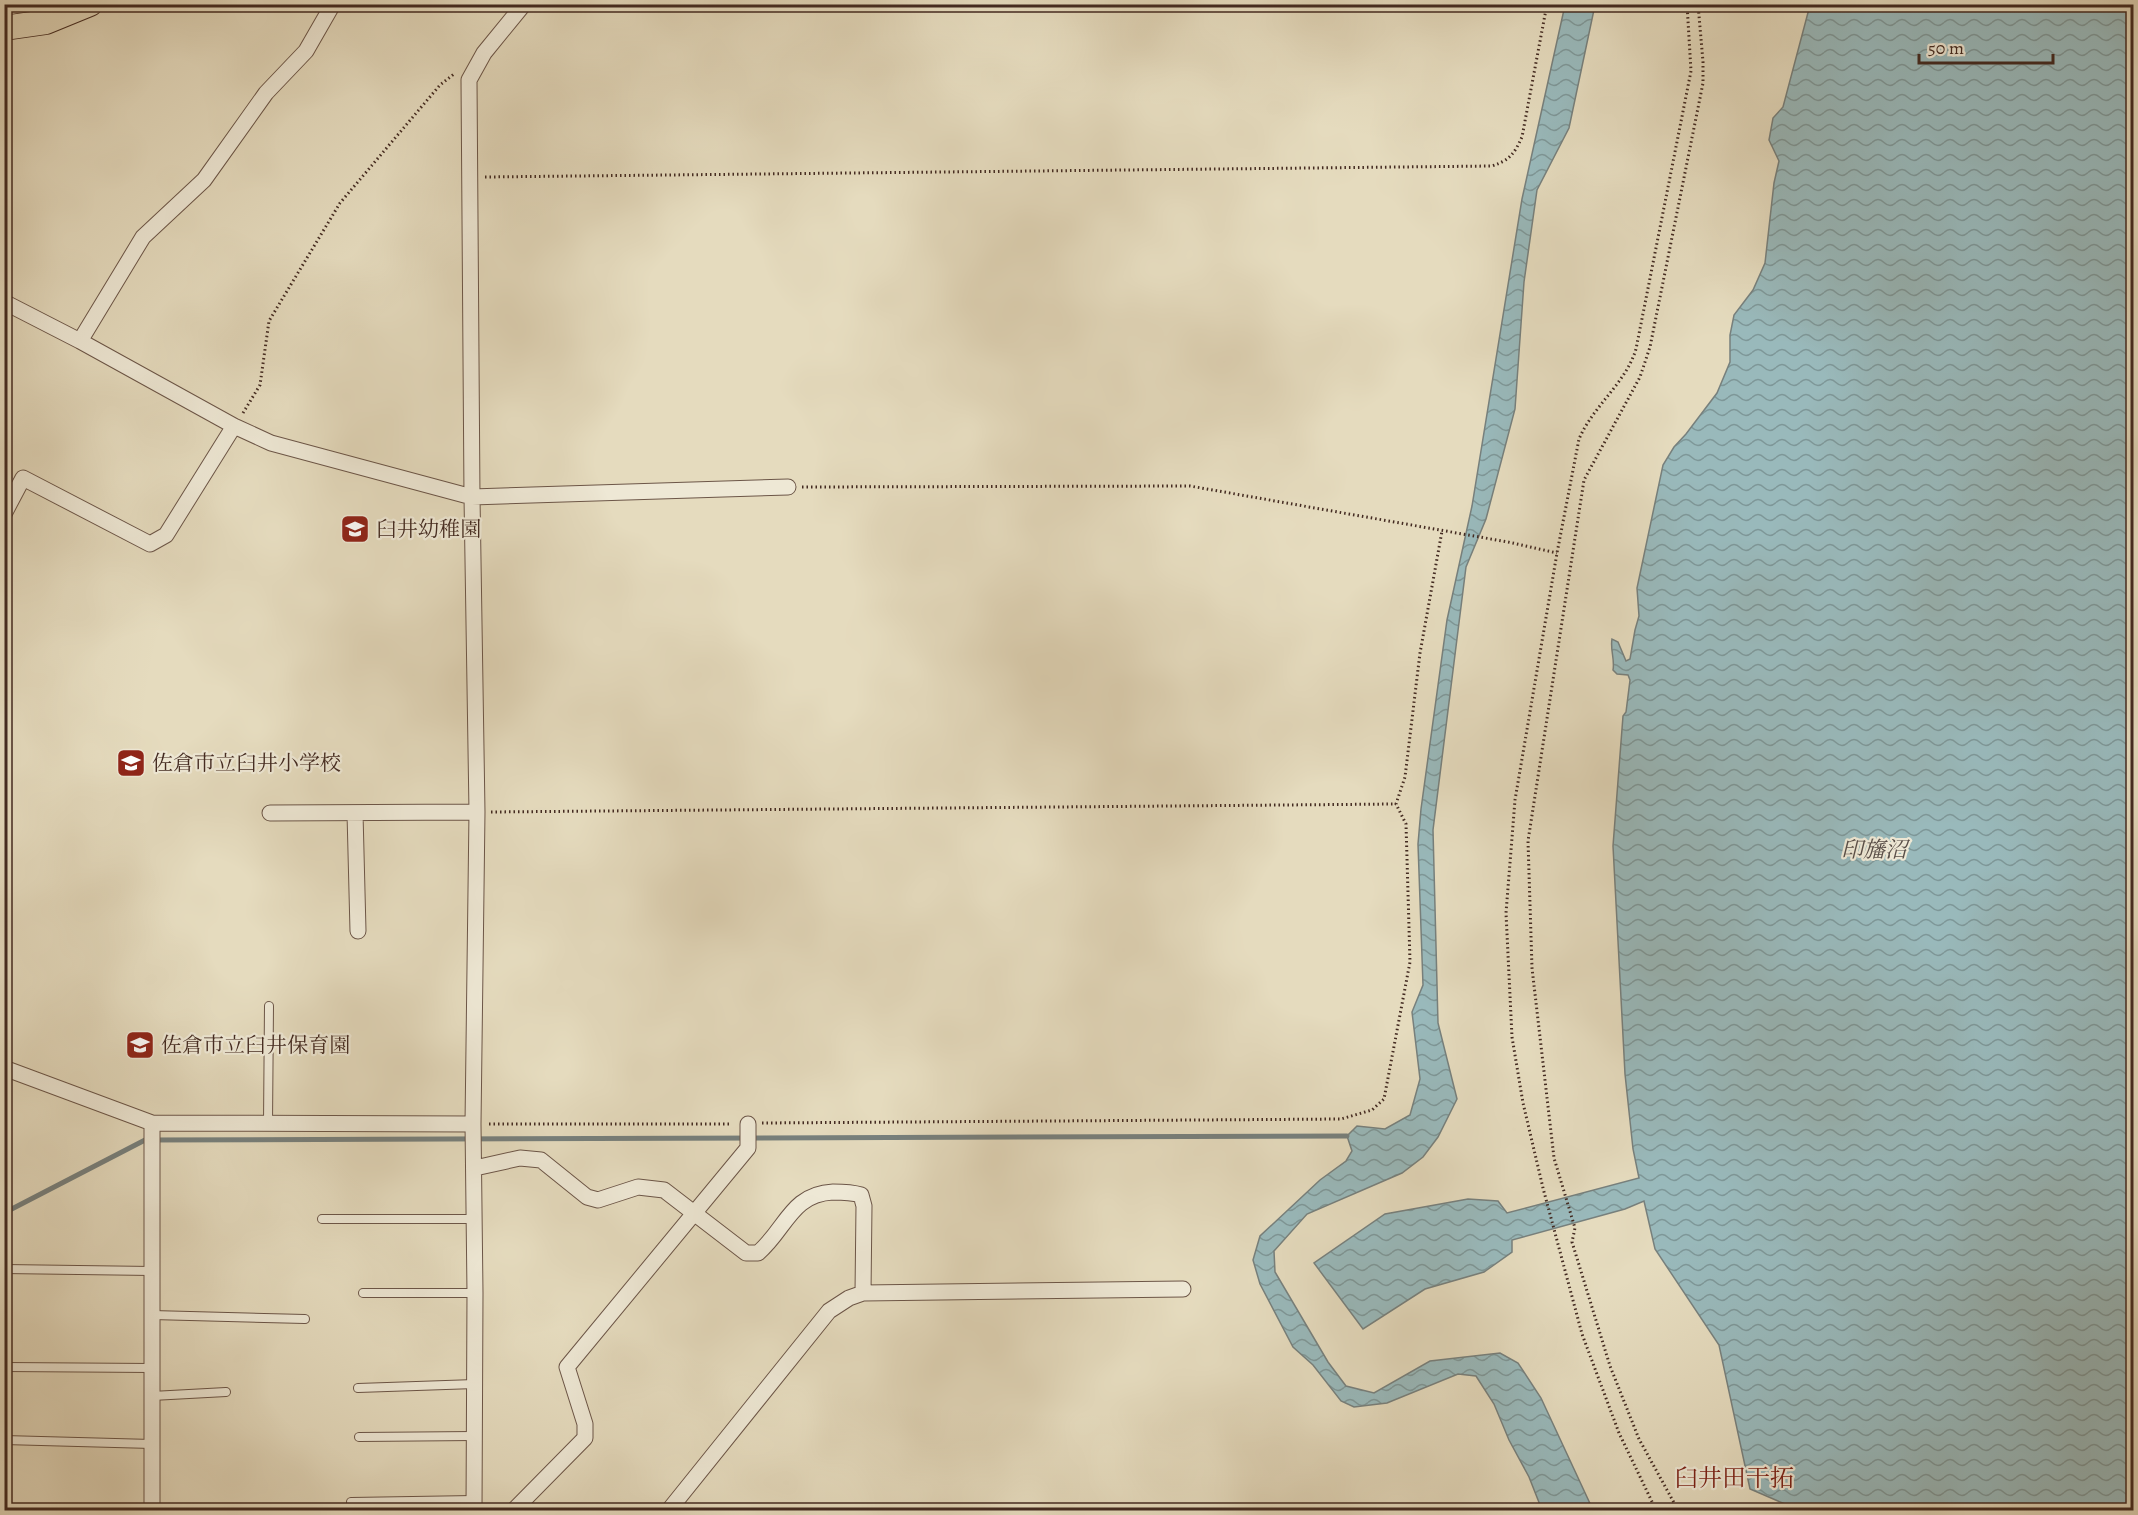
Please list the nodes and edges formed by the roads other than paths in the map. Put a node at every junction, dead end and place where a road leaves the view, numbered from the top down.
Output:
1 (90, 4) edge
2 (333, 4) edge
3 (524, 4) edge
4 (4, 28) edge
5 (4, 302) edge
6 (80, 341) junction
7 (234, 426) junction
8 (788, 487) road end
9 (472, 497) junction
10 (4, 514) edge
11 (477, 812) junction
12 (270, 813) dead end
13 (355, 813) junction
14 (358, 931) dead end
15 (268, 1006) dead end
16 (4, 1068) edge
17 (268, 1123) junction
18 (474, 1134) junction
19 (748, 1134) road end
20 (152, 1135) junction
21 (475, 1168) junction
22 (695, 1212) junction
23 (322, 1219) dead end
24 (474, 1219) junction
25 (4, 1269) edge
26 (152, 1271) junction
27 (1183, 1288) dead end
28 (363, 1293) dead end
29 (475, 1293) junction
30 (863, 1293) junction
31 (152, 1315) junction
32 (305, 1319) dead end
33 (4, 1367) edge
34 (152, 1368) junction
35 (475, 1384) junction
36 (358, 1388) dead end
37 (226, 1392) dead end
38 (152, 1396) junction
39 (474, 1436) junction
40 (359, 1437) dead end
41 (4, 1440) edge
42 (152, 1444) junction
43 (351, 1502) dead end
44 (474, 1505) edge
45 (152, 1510) edge
46 (514, 1510) edge
47 (669, 1510) edge

1 - 4 main road
2 - 6 street
3 - 9 street
5 - 6 street
6 - 7 street
7 - 9 street
7 - 10 street
8 - 9 street
9 - 11 street
11 - 13 street
11 - 18 street
12 - 13 street
13 - 14 street
15 - 17 lane
16 - 20 street
17 - 18 street
17 - 20 street
18 - 21 street
19 - 22 street
20 - 26 street
21 - 22 street
21 - 24 street
22 - 30 street
22 - 46 street
23 - 24 lane
24 - 29 street
25 - 26 lane
26 - 31 street
27 - 30 street
28 - 29 lane
29 - 35 street
30 - 47 street
31 - 32 lane
31 - 34 street
33 - 34 lane
34 - 38 street
35 - 36 lane
35 - 39 street
37 - 38 lane
38 - 42 street
39 - 40 lane
39 - 44 street
41 - 42 lane
42 - 45 street
43 - 44 lane

